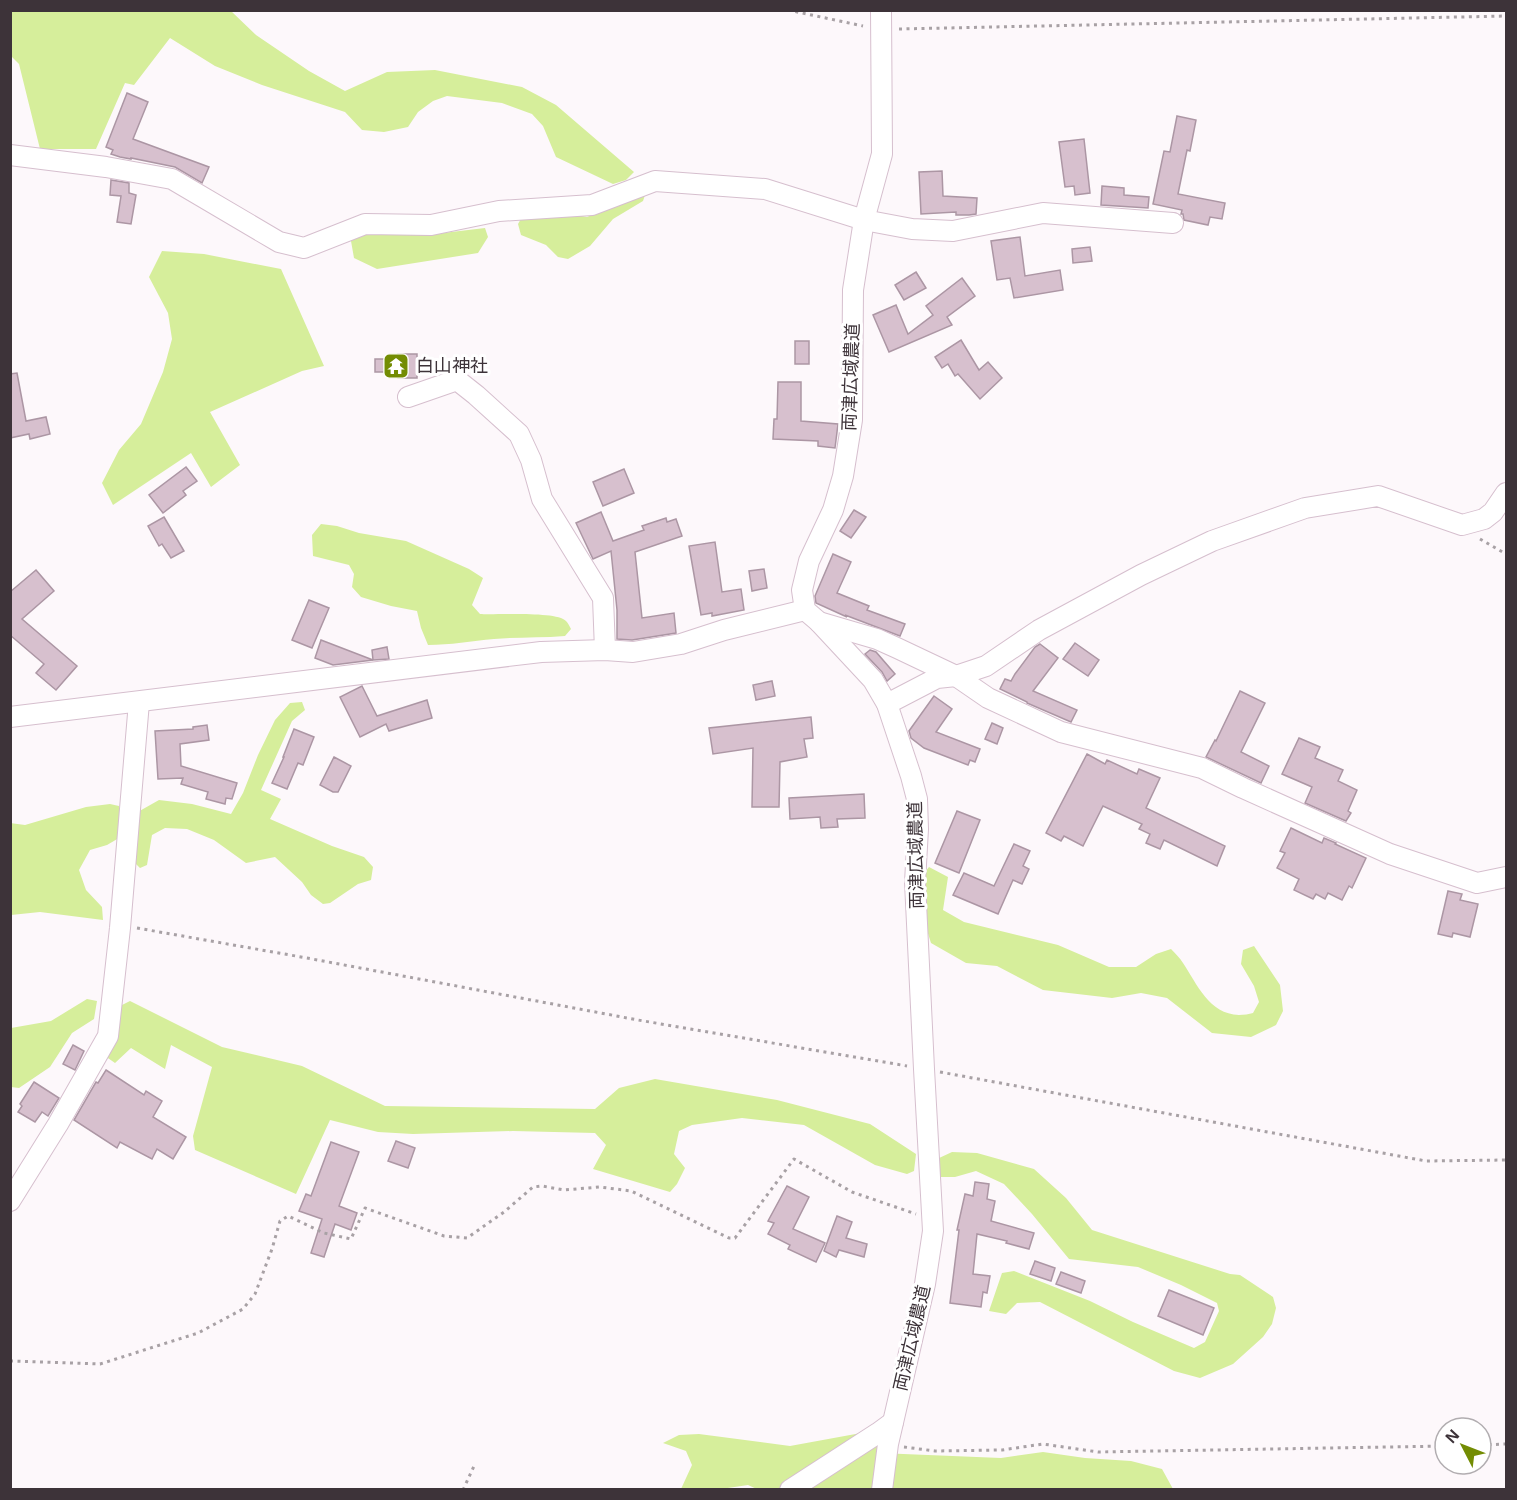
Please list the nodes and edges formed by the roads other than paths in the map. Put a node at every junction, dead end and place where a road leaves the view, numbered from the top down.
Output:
1 (881, 20) edge
2 (10, 155) edge
3 (864, 220) junction
4 (1173, 223) dead end
5 (408, 397) dead end
6 (1506, 493) edge
7 (812, 616) junction
8 (605, 650) junction
9 (956, 676) junction
10 (139, 702) junction
11 (887, 704) junction
12 (10, 717) edge
13 (1506, 877) edge
14 (10, 1201) edge
15 (892, 1422) junction
16 (790, 1490) edge
17 (882, 1490) edge

1 - 3 street, 両津広域農道
2 - 3 street
3 - 4 street
3 - 7 street, 両津広域農道
5 - 8 street
6 - 9 street
7 - 8 street
7 - 9 street
7 - 11 street, 両津広域農道
8 - 10 street
9 - 11 street
9 - 13 street
10 - 12 street
10 - 14 street
11 - 15 street, 両津広域農道
15 - 16 street
15 - 17 street, 両津広域農道

